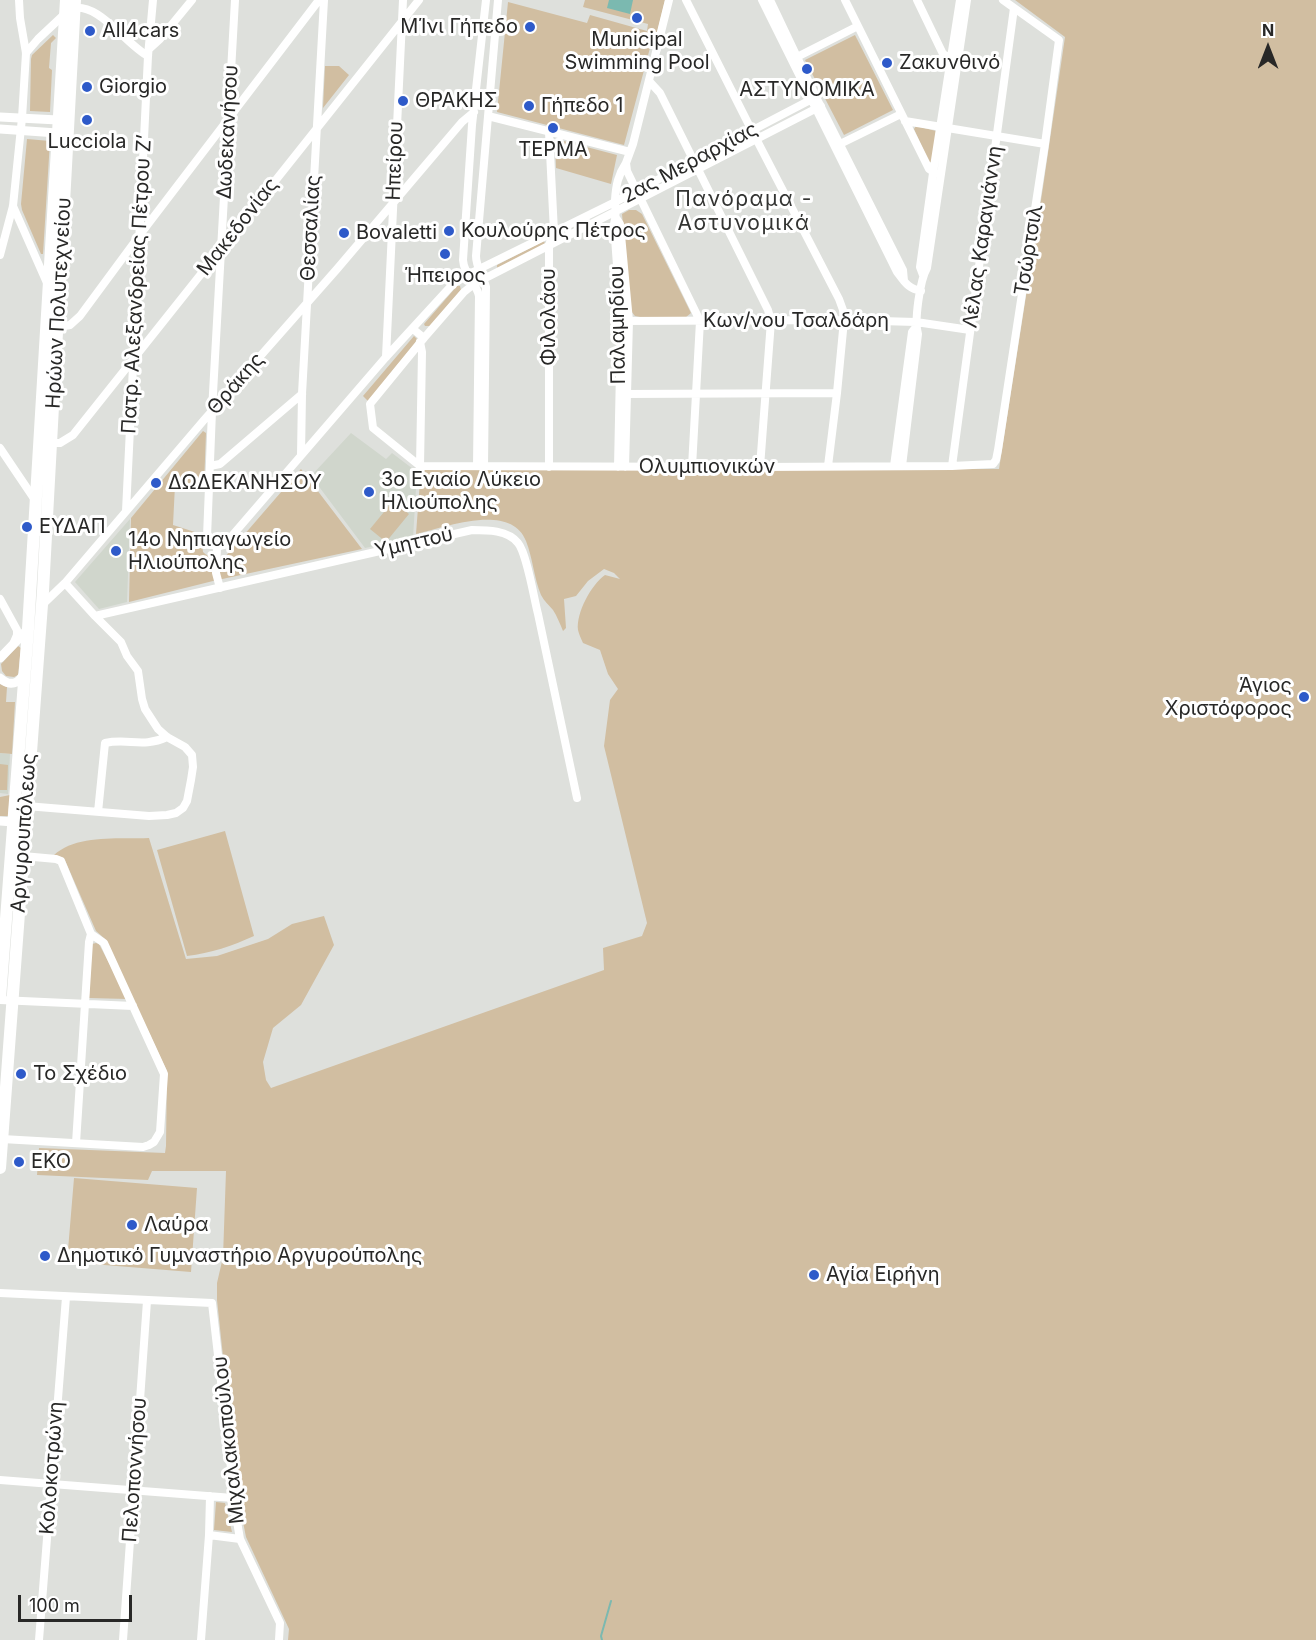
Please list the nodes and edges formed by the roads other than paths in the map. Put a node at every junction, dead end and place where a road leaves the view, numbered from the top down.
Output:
1 (19, 0) edge
2 (153, 0) edge
3 (192, 0) edge
4 (235, 0) edge
5 (319, 0) edge
6 (324, 0) edge
7 (404, 0) edge
8 (419, 0) edge
9 (486, 0) edge
10 (498, 0) edge
11 (669, 0) edge
12 (686, 0) edge
13 (762, 0) edge
14 (770, 0) edge
15 (844, 0) edge
16 (917, 0) edge
17 (960, 0) edge
18 (967, 0) edge
19 (1003, 0) edge
20 (70, 5) edge
21 (1014, 8) junction
22 (402, 20) junction
23 (858, 26) junction
24 (149, 53) junction
25 (26, 54) junction
26 (797, 57) junction
27 (955, 60) junction
28 (649, 81) junction
29 (813, 99) junction
30 (818, 108) junction
31 (474, 112) junction
32 (488, 116) junction
33 (0, 117) edge
34 (903, 117) junction
35 (22, 118) junction
36 (229, 120) junction
37 (58, 127) junction
38 (944, 127) junction
39 (0, 129) edge
40 (316, 129) junction
41 (21, 130) junction
42 (752, 130) junction
43 (549, 132) junction
44 (996, 135) junction
45 (757, 140) junction
46 (1046, 144) junction
47 (837, 146) junction
48 (630, 152) junction
49 (693, 161) junction
50 (626, 163) junction
51 (698, 170) junction
52 (933, 173) junction
53 (942, 175) junction
54 (636, 190) junction
55 (640, 199) junction
56 (615, 202) junction
57 (393, 203) junction
58 (13, 206) junction
59 (616, 215) junction
60 (554, 232) junction
61 (139, 236) junction
62 (549, 245) junction
63 (220, 250) junction
64 (0, 255) edge
65 (478, 270) junction
66 (467, 275) junction
67 (923, 275) junction
68 (484, 279) junction
69 (48, 284) junction
70 (474, 284) junction
71 (921, 291) junction
72 (308, 302) junction
73 (844, 320) junction
74 (625, 321) junction
75 (700, 321) junction
76 (771, 321) junction
77 (916, 325) junction
78 (58, 327) junction
79 (413, 329) junction
80 (970, 330) junction
81 (422, 340) junction
82 (386, 357) junction
83 (134, 358) junction
84 (765, 393) junction
85 (837, 393) junction
86 (302, 394) junction
87 (623, 394) junction
88 (696, 394) junction
89 (212, 411) junction
90 (51, 443) junction
91 (0, 448) edge
92 (301, 455) junction
93 (996, 460) joint
94 (418, 465) junction
95 (210, 466) junction
96 (480, 466) junction
97 (828, 466) junction
98 (898, 466) junction
99 (952, 466) junction
100 (549, 467) junction
101 (622, 467) junction
102 (692, 467) junction
103 (760, 467) junction
104 (36, 501) junction
105 (126, 511) junction
106 (216, 547) junction
107 (65, 583) junction
108 (220, 588) junction
109 (0, 599) edge
110 (42, 605) junction
111 (95, 616) junction
112 (15, 625) junction
113 (28, 629) junction
114 (14, 642) junction
115 (38, 642) junction
116 (0, 658) edge
117 (24, 673) junction
118 (0, 678) edge
119 (167, 737) junction
120 (577, 798) dead end
121 (26, 806) junction
122 (98, 812) junction
123 (0, 821) edge
124 (13, 822) junction
125 (22, 856) junction
126 (91, 934) junction
127 (4, 1000) edge
128 (86, 1004) junction
129 (133, 1006) junction
130 (2, 1139) junction
131 (76, 1143) junction
132 (0, 1168) edge
133 (0, 1293) edge
134 (66, 1297) junction
135 (147, 1301) junction
136 (0, 1480) edge
137 (50, 1484) junction
138 (134, 1490) junction
139 (210, 1496) junction
140 (233, 1497) junction
141 (209, 1535) junction
142 (240, 1539) junction
143 (39, 1640) edge
144 (123, 1640) edge
145 (201, 1640) edge
146 (279, 1640) edge

1 - 25 street
2 - 24 street, Πατρ. Αλεξανδρείας Πέτρου Ζ’
3 - 24 street
4 - 36 street, Δωδεκανήσου
5 - 36 street
6 - 40 street, Θεσσαλίας
7 - 22 street, Ηπείρου
8 - 22 street, Μακεδονίας
9 - 31 street
10 - 32 street
11 - 28 street, Παλαμηδίου
12 - 42 street
13 - 29 street
14 - 26 street
15 - 23 street
16 - 27 street
17 - 27 street
18 - 27 street
19 - 21 street
20 - 24 street
20 - 25 street
20 - 37 main road, Ηρώων Πολυτεχνείου
20 - 78 main road, Ηρώων Πολυτεχνείου
21 - 44 street, Λέλας Καραγιάννη
21 - 46 street, Τσώρτσιλ
22 - 40 street, Μακεδονίας
22 - 57 street, Ηπείρου
23 - 26 street
23 - 34 street
24 - 61 street, Πατρ. Αλεξανδρείας Πέτρου Ζ’
25 - 35 street
26 - 29 street
27 - 38 street
28 - 48 street, Παλαμηδίου
28 - 49 street
29 - 30 street
29 - 42 street, 2ας Μεραρχίας
30 - 45 street, 2ας Μεραρχίας
30 - 47 street
31 - 57 street, Θράκης
31 - 66 street
32 - 43 street
32 - 65 street
33 - 35 street
34 - 38 street
34 - 47 street
34 - 52 street
35 - 37 street
35 - 41 street
36 - 61 street
36 - 63 street, Δωδεκανήσου
37 - 41 street
37 - 69 main road, Ηρώων Πολυτεχνείου
38 - 44 street
38 - 52 street
38 - 53 street
39 - 41 street
40 - 63 street, Μακεδονίας
40 - 72 street, Θεσσαλίας
41 - 58 street
42 - 45 street
42 - 49 street, 2ας Μεραρχίας
43 - 48 street
43 - 60 street, Φιλολάου
44 - 46 street
44 - 80 street, Λέλας Καραγιάννη
45 - 51 street, 2ας Μεραρχίας
45 - 73 street
46 - 93 street, Τσώρτσιλ
47 - 71 street
48 - 50 street, Παλαμηδίου
49 - 51 street
49 - 54 street, 2ας Μεραρχίας
50 - 54 street
50 - 56 street, Παλαμηδίου
51 - 55 street, 2ας Μεραρχίας
51 - 76 street
52 - 53 street
52 - 67 street
53 - 67 street
54 - 55 street
54 - 56 street, 2ας Μεραρχίας
55 - 59 street, 2ας Μεραρχίας
55 - 75 street
56 - 59 street, Παλαμηδίου
56 - 60 street, 2ας Μεραρχίας
57 - 72 street, Θράκης
57 - 82 street, Ηπείρου
58 - 64 street
58 - 69 street, Ηρώων Πολυτεχνείου
59 - 62 street, 2ας Μεραρχίας
59 - 74 street, Παλαμηδίου
60 - 62 street, Φιλολάου
60 - 65 street, 2ας Μεραρχίας
61 - 78 street
61 - 83 street, Πατρ. Αλεξανδρείας Πέτρου Ζ’
62 - 68 street, 2ας Μεραρχίας
62 - 100 street, Φιλολάου
63 - 83 street, Μακεδονίας
63 - 89 street, Δωδεκανήσου
65 - 66 street, 2ας Μεραρχίας
65 - 68 street
66 - 70 street
66 - 79 street, 2ας Μεραρχίας
67 - 71 street
68 - 70 street, 2ας Μεραρχίας
68 - 96 street
69 - 104 main road, Ηρώων Πολυτεχνείου
70 - 81 street, 2ας Μεραρχίας
70 - 96 street
71 - 77 street
72 - 86 street, Θεσσαλίας
72 - 89 street, Θράκης
73 - 76 street, Κων/νου Τσαλδάρη
73 - 77 street, Κων/νου Τσαλδάρη
73 - 85 street
74 - 75 street, Κων/νου Τσαλδάρη
74 - 87 street, Παλαμηδίου
75 - 76 street, Κων/νου Τσαλδάρη
75 - 88 street
76 - 84 street
77 - 80 street, Κων/νου Τσαλδάρη
77 - 98 street
78 - 90 main road, Ηρώων Πολυτεχνείου
79 - 81 street
79 - 82 street, 2ας Μεραρχίας
80 - 99 street, Λέλας Καραγιάννη
81 - 94 street
81 - 94 street, 2ας Μεραρχίας
82 - 92 street, 2ας Μεραρχίας
83 - 90 street, Μακεδονίας
83 - 105 street, Πατρ. Αλεξανδρείας Πέτρου Ζ’
84 - 85 street
84 - 88 street
84 - 103 street
85 - 97 street
86 - 92 street, Θεσσαλίας
86 - 95 street
87 - 88 street
87 - 101 street, Παλαμηδίου
88 - 102 street
89 - 95 street, Δωδεκανήσου
89 - 105 street, Θράκης
90 - 110 main road, Ηρώων Πολυτεχνείου
91 - 104 street
92 - 106 street, 2ας Μεραρχίας
93 - 99 street, Ολυμπιονικών
94 - 96 street, Ολυμπιονικών
95 - 106 street, Δωδεκανήσου
96 - 100 street, Ολυμπιονικών
97 - 98 street, Ολυμπιονικών
97 - 103 street, Ολυμπιονικών
98 - 99 street, Ολυμπιονικών
100 - 101 street, Ολυμπιονικών
101 - 102 street, Ολυμπιονικών
102 - 103 street, Ολυμπιονικών
104 - 113 main road, Ηρώων Πολυτεχνείου
105 - 107 street, Θράκης
106 - 108 street, Δωδεκανήσου
107 - 110 street, Θράκης
107 - 111 street
108 - 111 street, Υμηττού
108 - 120 street, Υμηττού
109 - 112 street
110 - 113 street, Θράκης
110 - 115 main road, Αργυρουπόλεως
111 - 119 street
112 - 113 street
112 - 114 street
113 - 114 street, Θράκης
113 - 115 street
113 - 117 main road, Αργυρουπόλεως
114 - 116 street, Θράκης
115 - 121 main road, Αργυρουπόλεως
117 - 118 street
117 - 124 main road, Αργυρουπόλεως
119 - 122 street
119 - 122 street
121 - 122 street
121 - 125 main road, Αργυρουπόλεως
123 - 124 street
124 - 127 main road, Αργυρουπόλεως
125 - 126 street
125 - 127 main road, Αργυρουπόλεως
126 - 128 street
126 - 129 street
127 - 128 street
127 - 130 main road, Αργυρουπόλεως
128 - 129 street
128 - 131 street
129 - 131 street
130 - 131 street
130 - 132 main road, Αργυρουπόλεως
133 - 134 street
134 - 135 street
134 - 137 street, Κολοκοτρώνη
135 - 138 street, Πελοποννήσου
135 - 140 street, Μιχαλακοπούλου
136 - 137 street
137 - 138 street
137 - 143 street, Κολοκοτρώνη
138 - 139 street
138 - 144 street, Πελοποννήσου
139 - 140 street
139 - 141 street
140 - 142 street, Μιχαλακοπούλου
141 - 142 street
141 - 145 street
142 - 146 street, Μιχαλακοπούλου

